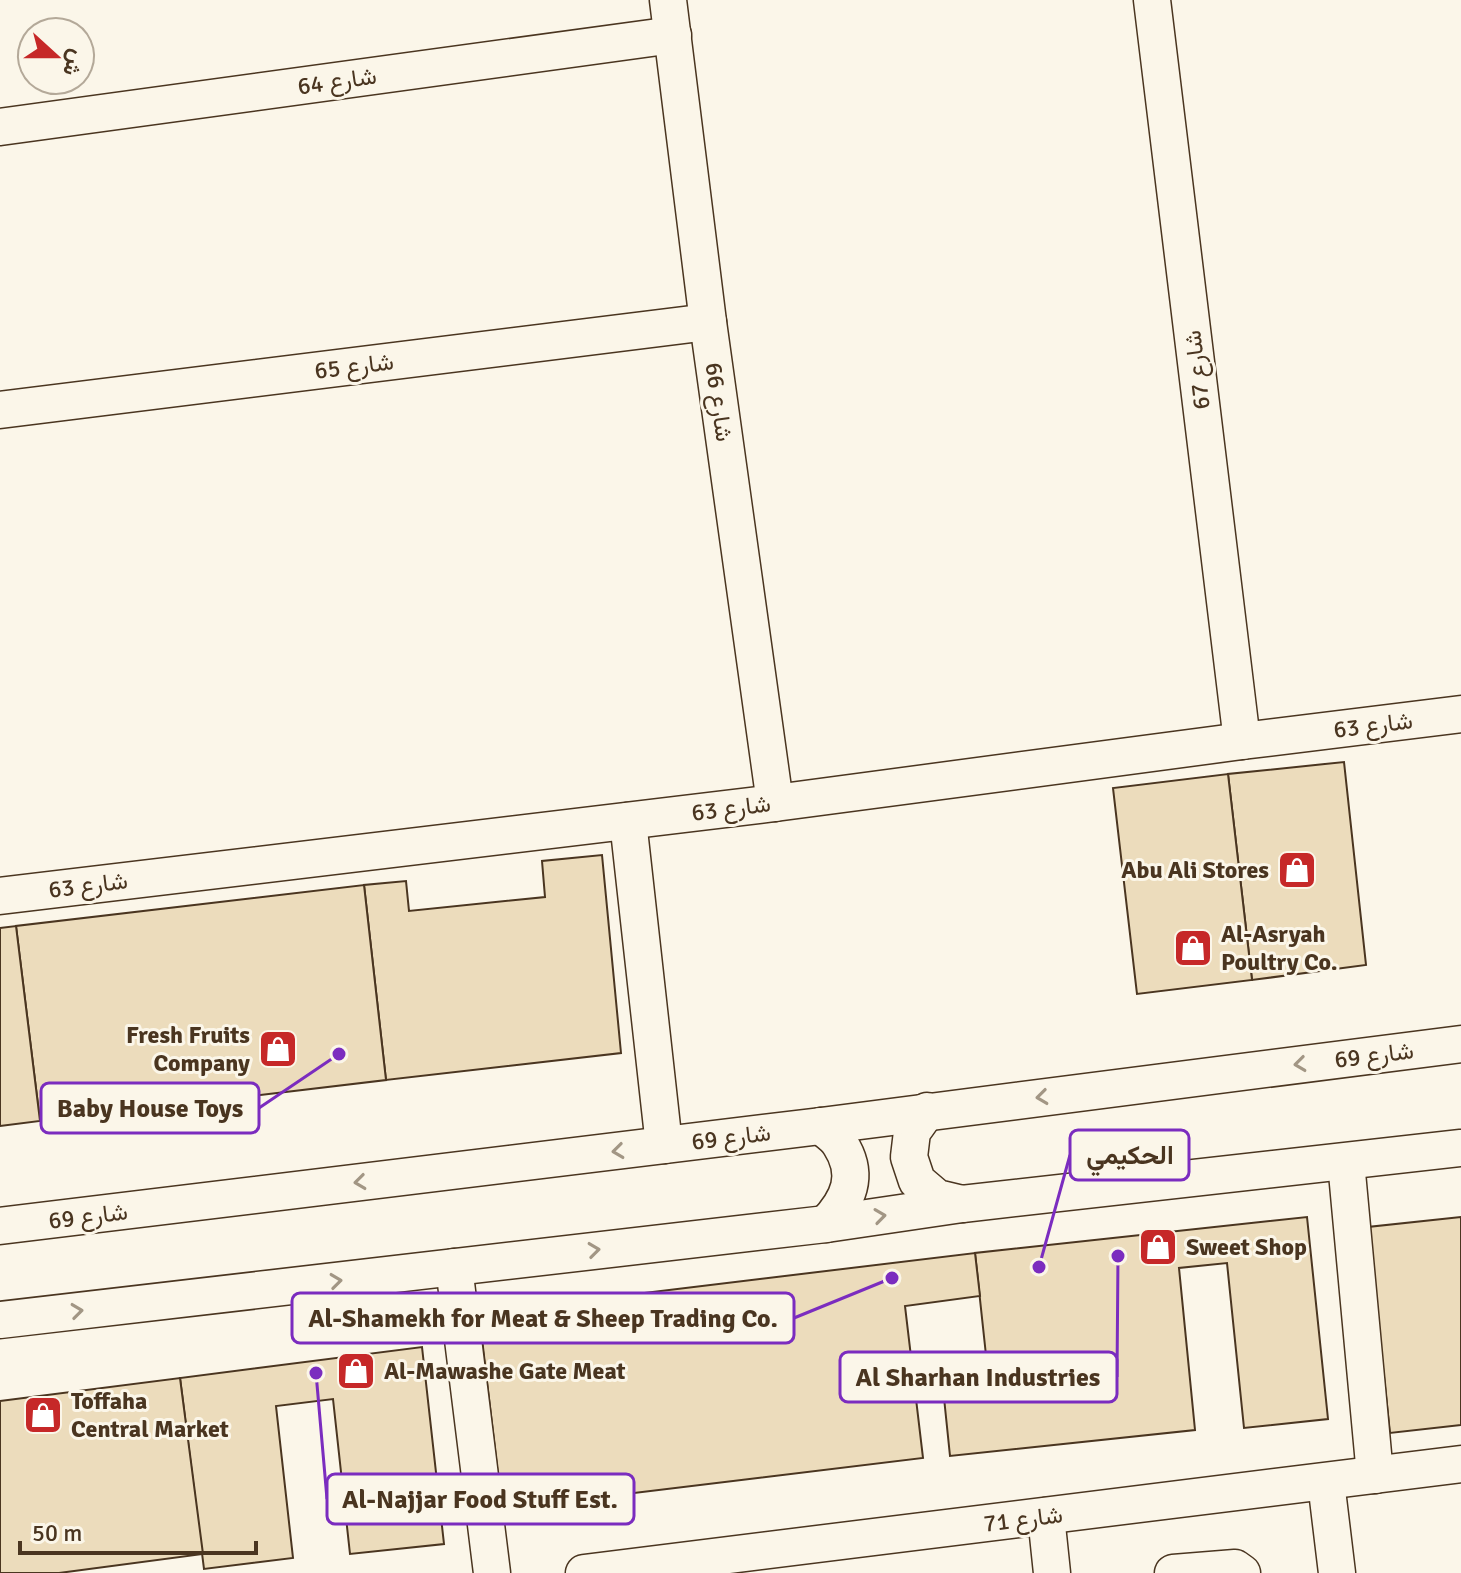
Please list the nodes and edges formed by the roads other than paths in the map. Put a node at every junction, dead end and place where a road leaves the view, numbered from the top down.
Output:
1 (668, 0) edge
2 (1152, 0) edge
3 (673, 35) junction
4 (0, 127) edge
5 (708, 322) junction
6 (0, 410) edge
7 (1461, 714) edge
8 (1242, 741) junction
9 (775, 803) junction
10 (628, 821) junction
11 (0, 896) edge
12 (1461, 1044) edge
13 (927, 1111) junction
14 (821, 1126) junction
15 (664, 1145) junction
16 (1461, 1148) edge
17 (1346, 1162) junction
18 (962, 1204) junction
19 (826, 1224) junction
20 (0, 1226) edge
21 (454, 1267) junction
22 (0, 1320) edge
23 (1461, 1464) edge
24 (1375, 1475) junction
25 (1326, 1482) junction
26 (1046, 1516) junction
27 (492, 1573) edge
28 (584, 1573) edge
29 (1052, 1573) edge
30 (1173, 1573) edge
31 (1242, 1573) edge
32 (1337, 1573) edge

1 - 3 street, شارع 66
2 - 8 street, شارع 67
3 - 4 street, شارع 64
3 - 5 street, شارع 66
5 - 6 street, شارع 65
5 - 9 street, شارع 66
7 - 8 street, شارع 63
8 - 9 street, شارع 63
9 - 10 street, شارع 63
10 - 11 street, شارع 63
10 - 15 street
12 -> 13 street, شارع 69
13 - 14 street, شارع 69
13 - 18 street
14 - 15 street, شارع 69
14 - 19 street
15 -> 20 street, شارع 69
16 - 17 street
17 - 18 street
17 - 24 street
19 -> 18 street
21 -> 19 street
22 -> 21 street
21 - 27 street
23 - 24 street, شارع 71
24 - 25 street, شارع 71
25 - 26 street, شارع 71
25 - 32 street
26 - 28 street, شارع 71
26 - 29 street
30 - 31 street

